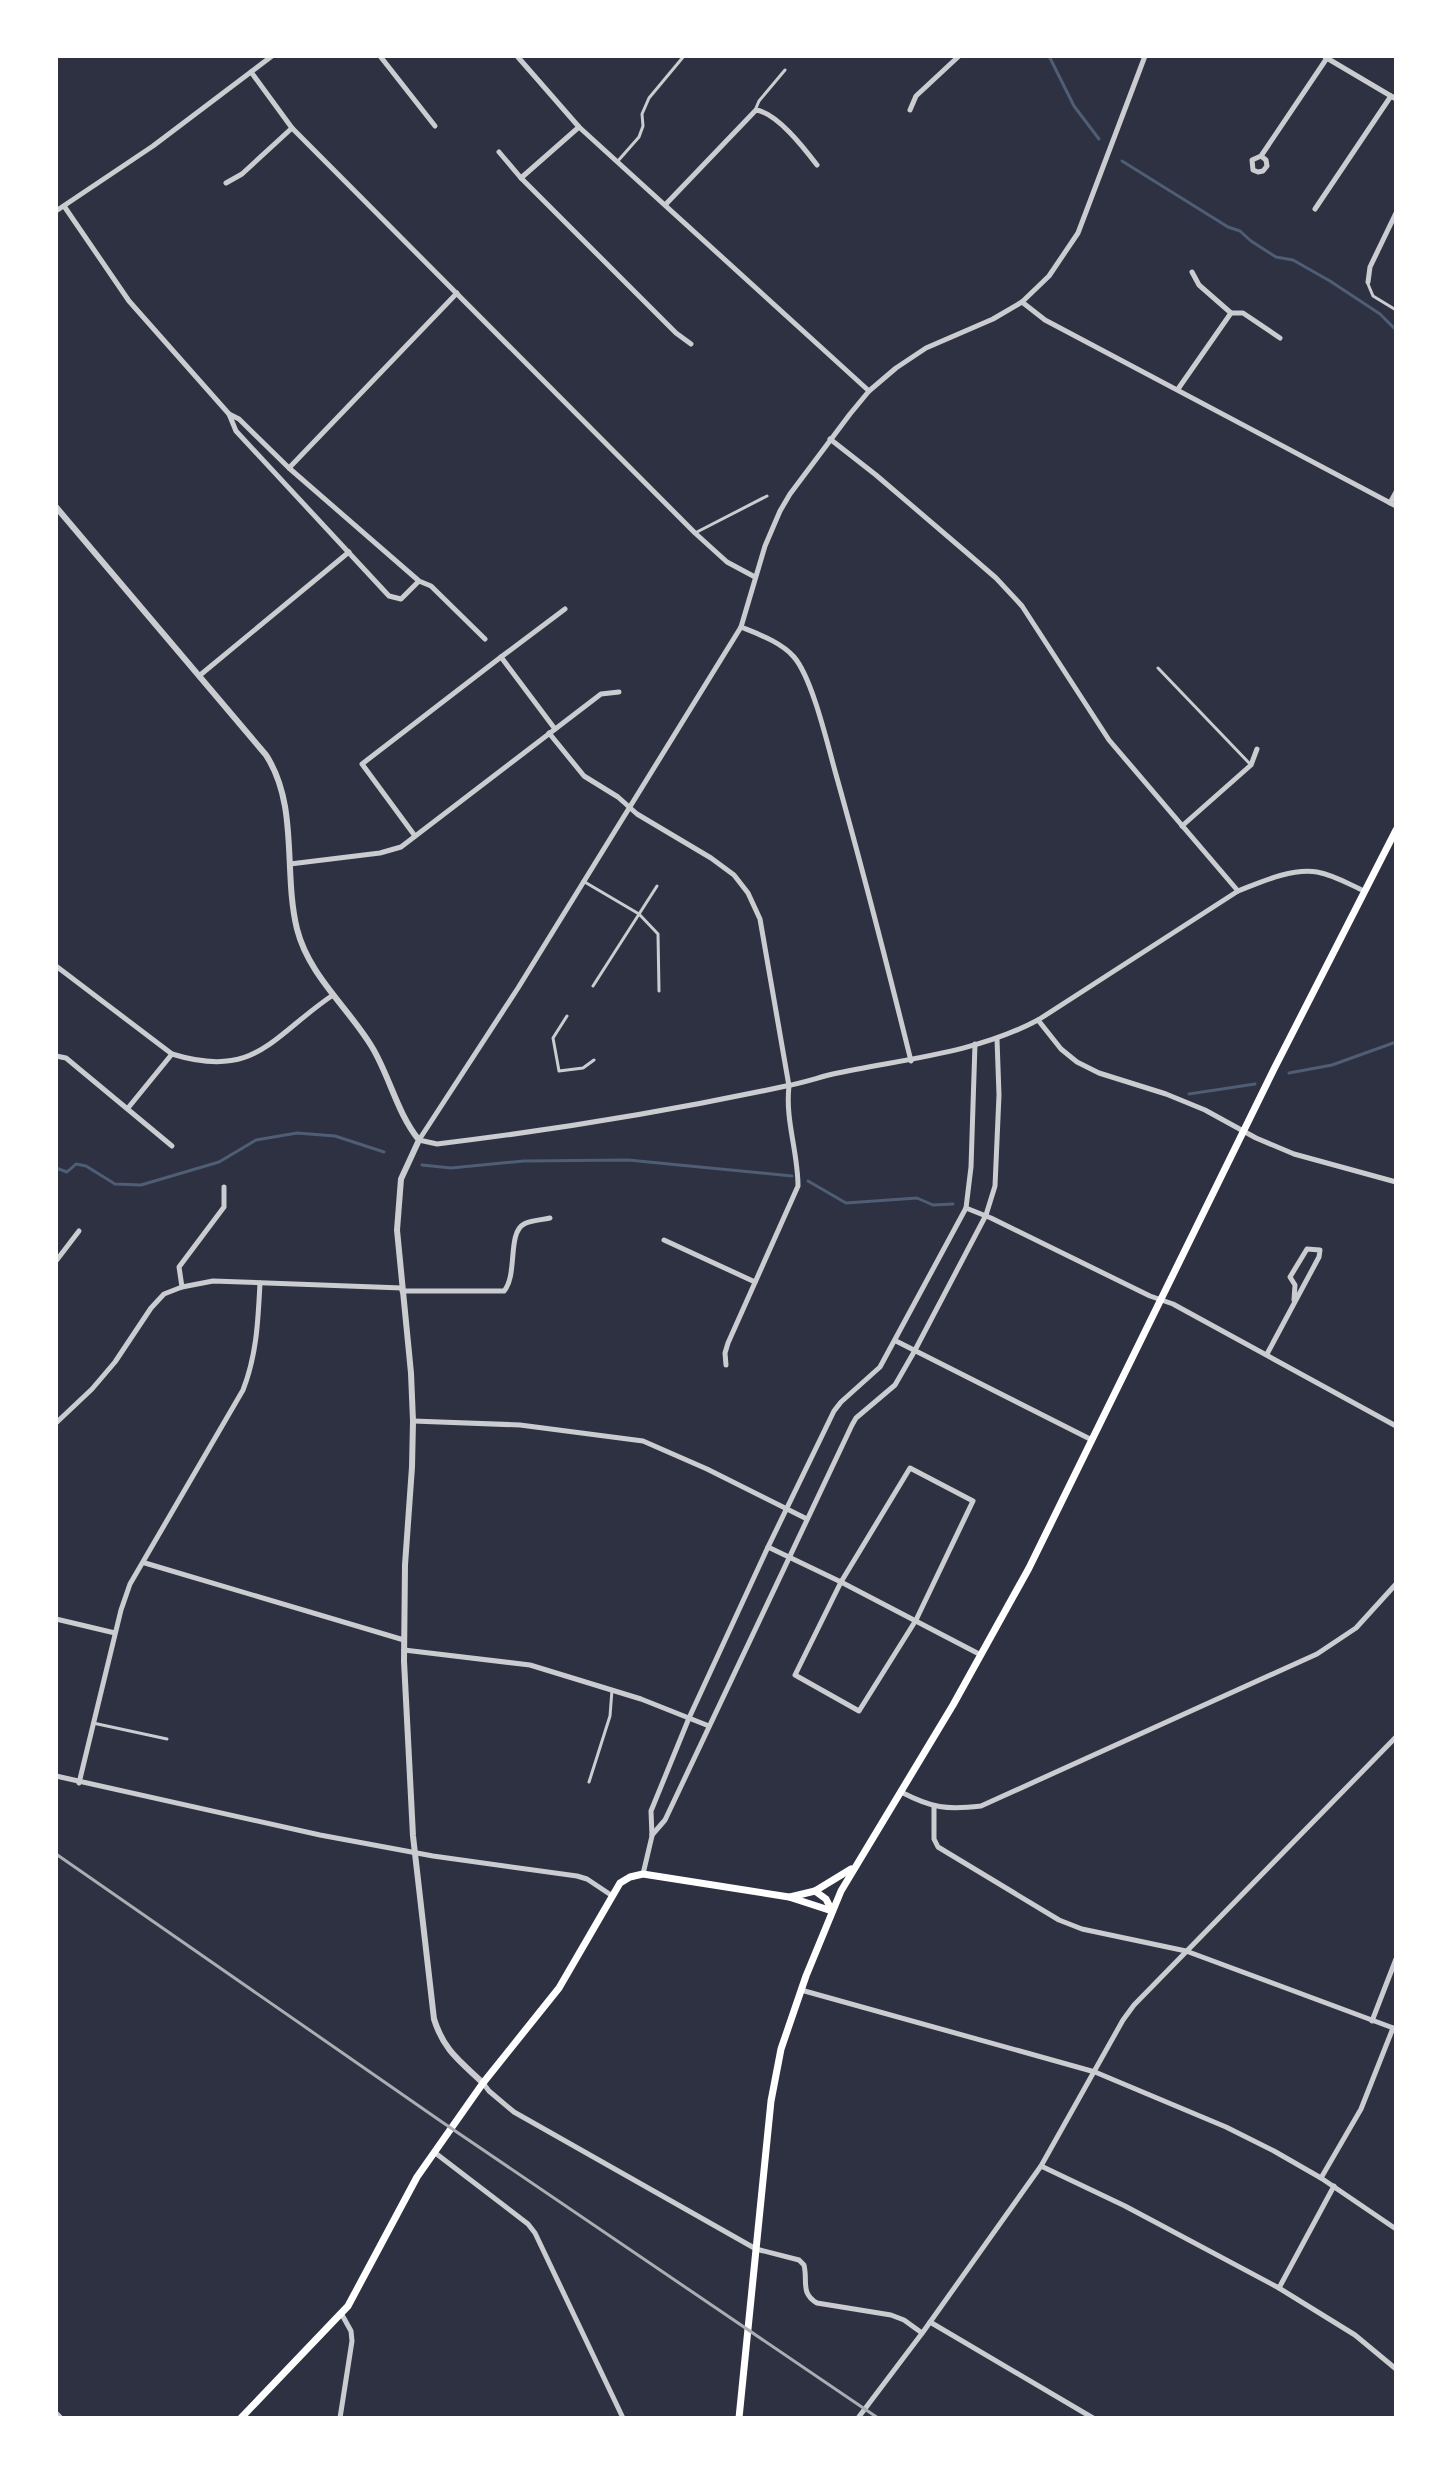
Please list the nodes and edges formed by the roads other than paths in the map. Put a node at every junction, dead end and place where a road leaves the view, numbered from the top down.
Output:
1 (272, 56) edge
2 (380, 56) edge
3 (517, 56) edge
4 (684, 56) edge
5 (959, 56) edge
6 (1145, 56) edge
7 (1325, 57) edge
8 (785, 70) dead end
9 (251, 72) junction
10 (1394, 98) edge
11 (756, 110) junction
12 (910, 110) dead end
13 (435, 126) dead end
14 (579, 127) junction
15 (292, 128) junction
16 (499, 152) dead end
17 (1261, 156) dead end
18 (617, 162) junction
19 (817, 165) dead end
20 (521, 178) junction
21 (226, 183) dead end
22 (666, 204) junction
23 (64, 206) junction
24 (1315, 209) dead end
25 (56, 211) edge
26 (1396, 213) edge
27 (1192, 272) dead end
28 (1368, 282) joint
29 (457, 293) junction
30 (1022, 302) junction
31 (1396, 310) edge
32 (1231, 313) junction
33 (1280, 338) dead end
34 (691, 344) dead end
35 (1178, 389) junction
36 (869, 391) junction
37 (229, 414) junction
38 (830, 439) junction
39 (289, 468) junction
40 (1396, 492) edge
41 (767, 496) dead end
42 (1393, 504) edge
43 (56, 507) edge
44 (695, 533) junction
45 (349, 552) junction
46 (755, 577) junction
47 (419, 581) junction
48 (565, 609) dead end
49 (741, 627) junction
50 (485, 639) dead end
51 (501, 657) junction
52 (1158, 668) dead end
53 (198, 677) junction
54 (619, 692) dead end
55 (552, 731) junction
56 (1257, 749) dead end
57 (1251, 765) junction
58 (629, 806) junction
59 (1182, 826) junction
60 (1396, 830) edge
61 (415, 836) junction
62 (290, 864) junction
63 (583, 881) junction
64 (657, 886) dead end
65 (1238, 891) junction
66 (1364, 891) junction
67 (639, 914) junction
68 (56, 966) edge
69 (593, 986) dead end
70 (659, 991) dead end
71 (333, 995) junction
72 (567, 1016) dead end
73 (1038, 1020) junction
74 (997, 1039) junction
75 (975, 1044) junction
76 (172, 1054) junction
77 (56, 1056) edge
78 (594, 1060) dead end
79 (911, 1061) junction
80 (789, 1086) junction
81 (128, 1108) junction
82 (1244, 1131) junction
83 (419, 1140) junction
84 (172, 1146) dead end
85 (1396, 1182) edge
86 (224, 1187) dead end
87 (966, 1208) junction
88 (986, 1215) junction
89 (550, 1218) dead end
90 (79, 1231) dead end
91 (664, 1240) dead end
92 (56, 1261) edge
93 (755, 1282) junction
94 (260, 1283) junction
95 (182, 1287) junction
96 (402, 1289) junction
97 (1162, 1299) junction
98 (1294, 1300) junction
99 (896, 1341) junction
100 (914, 1352) junction
101 (1267, 1354) junction
102 (726, 1365) dead end
103 (413, 1421) junction
104 (56, 1423) edge
105 (1396, 1426) edge
106 (1092, 1441) junction
107 (787, 1507) junction
108 (807, 1519) junction
109 (768, 1547) junction
110 (790, 1557) junction
111 (145, 1563) junction
112 (841, 1582) junction
113 (1396, 1584) edge
114 (56, 1619) edge
115 (916, 1620) junction
116 (115, 1633) junction
117 (404, 1640) junction
118 (404, 1650) junction
119 (982, 1656) junction
120 (612, 1690) junction
121 (689, 1718) junction
122 (93, 1723) junction
123 (709, 1726) junction
124 (1396, 1737) edge
125 (167, 1739) dead end
126 (56, 1776) edge
127 (589, 1782) dead end
128 (79, 1783) junction
129 (901, 1792) junction
130 (934, 1807) junction
131 (652, 1836) junction
132 (415, 1853) junction
133 (856, 1866) junction
134 (643, 1874) junction
135 (815, 1891) junction
136 (611, 1895) junction
137 (789, 1897) junction
138 (832, 1911) junction
139 (1186, 1951) junction
140 (1396, 1959) edge
141 (801, 1990) junction
142 (1372, 2021) junction
143 (1394, 2028) edge
144 (1095, 2072) junction
145 (483, 2083) junction
146 (434, 2152) junction
147 (1041, 2166) junction
148 (1321, 2178) junction
149 (1334, 2186) junction
150 (1396, 2229) edge
151 (756, 2249) junction
152 (1279, 2288) junction
153 (341, 2313) junction
154 (930, 2322) junction
155 (922, 2333) junction
156 (1396, 2369) edge
157 (56, 2413) edge
158 (61, 2418) edge
159 (241, 2418) edge
160 (340, 2418) edge
161 (623, 2418) edge
162 (739, 2418) edge
163 (858, 2418) edge
164 (1093, 2418) edge

1 - 9 street
2 - 13 street
3 - 14 street
4 - 18 lane
5 - 12 street
6 - 30 street
7 - 10 street
7 - 17 street
8 - 11 lane
9 - 15 street
9 - 23 street
10 - 24 street
11 - 19 street
11 - 22 street
14 - 18 street
14 - 20 street
15 - 21 street
15 - 29 street
16 - 20 street
18 - 22 street
20 - 34 street
22 - 36 street
23 - 25 street
23 - 37 street
26 - 28 street
27 - 32 street
28 - 31 lane
29 - 39 street
29 - 44 street
30 - 35 street
30 - 36 street
32 - 33 street
32 - 35 street
35 - 42 street
36 - 38 street
37 - 39 street
37 - 45 street
38 - 46 street
38 - 59 street
39 - 47 street
40 - 42 street
41 - 44 lane
43 - 53 street
44 - 46 street
45 - 47 street
45 - 53 street
46 - 49 street
47 - 50 street
48 - 51 street
49 - 58 street
49 - 79 street
51 - 55 street
51 - 61 street
52 - 57 lane
53 - 62 street
54 - 55 street
55 - 58 street
55 - 61 street
56 - 57 street
57 - 59 street
58 - 63 street
58 - 80 street
59 - 65 street
60 - 66 main road
61 - 62 street
62 - 71 street
63 - 67 lane
63 - 83 street
64 - 67 lane
65 - 66 street
65 - 73 street
66 - 82 main road
67 - 69 lane
67 - 70 lane
68 - 76 street
71 - 76 street
71 - 83 street
72 - 78 lane
73 - 74 street
73 - 82 street
74 - 75 street
74 - 88 street
75 - 79 street
75 - 87 street
76 - 81 street
77 - 81 street
79 - 80 street
80 - 83 street
80 - 93 street
81 - 84 street
82 - 85 street
82 - 97 main road
83 - 96 street
86 - 95 street
87 - 88 street
87 - 99 street
88 - 97 street
88 - 100 street
89 - 96 street
90 - 92 street
91 - 93 street
93 - 102 street
94 - 95 street
94 - 96 street
94 - 111 street
95 - 104 street
96 - 103 street
97 - 101 street
97 - 106 main road
98 - 98 street
98 - 101 street
99 - 100 street
99 - 107 street
100 - 106 street
100 - 108 street
101 - 105 street
103 - 107 street
103 - 117 street
106 - 119 main road
107 - 108 street
107 - 109 street
108 - 110 street
109 - 110 street
109 - 121 street
110 - 112 street
110 - 123 street
111 - 116 street
111 - 117 street
112 - 115 street
112 - 115 street
112 - 115 street
113 - 130 street
114 - 116 street
115 - 119 street
116 - 122 street
117 - 118 street
118 - 120 street
118 - 132 street
119 - 129 main road
120 - 121 street
120 - 127 lane
121 - 123 street
121 - 131 street
122 - 125 lane
122 - 128 street
123 - 131 street
124 - 139 street
126 - 128 street
128 - 132 street
129 - 130 street
129 - 133 main road
130 - 139 street
131 - 134 street
132 - 136 street
132 - 145 street
133 - 135 main road
133 - 138 main road
134 - 136 main road
134 - 137 main road
135 - 137 main road
135 - 138 main road
136 - 145 main road
137 - 138 main road
138 - 141 main road
139 - 142 street
139 - 144 street
140 - 142 street
141 - 144 street
141 - 151 main road
142 - 143 street
143 - 148 street
144 - 147 street
144 - 148 street
145 - 146 main road
145 - 151 street
146 - 153 main road
146 - 161 street
147 - 152 street
147 - 154 street
148 - 149 street
149 - 150 street
149 - 152 street
151 - 155 street
151 - 162 main road
152 - 156 street
153 - 159 main road
153 - 160 street
154 - 155 street
154 - 164 street
155 - 163 street
157 - 158 street

